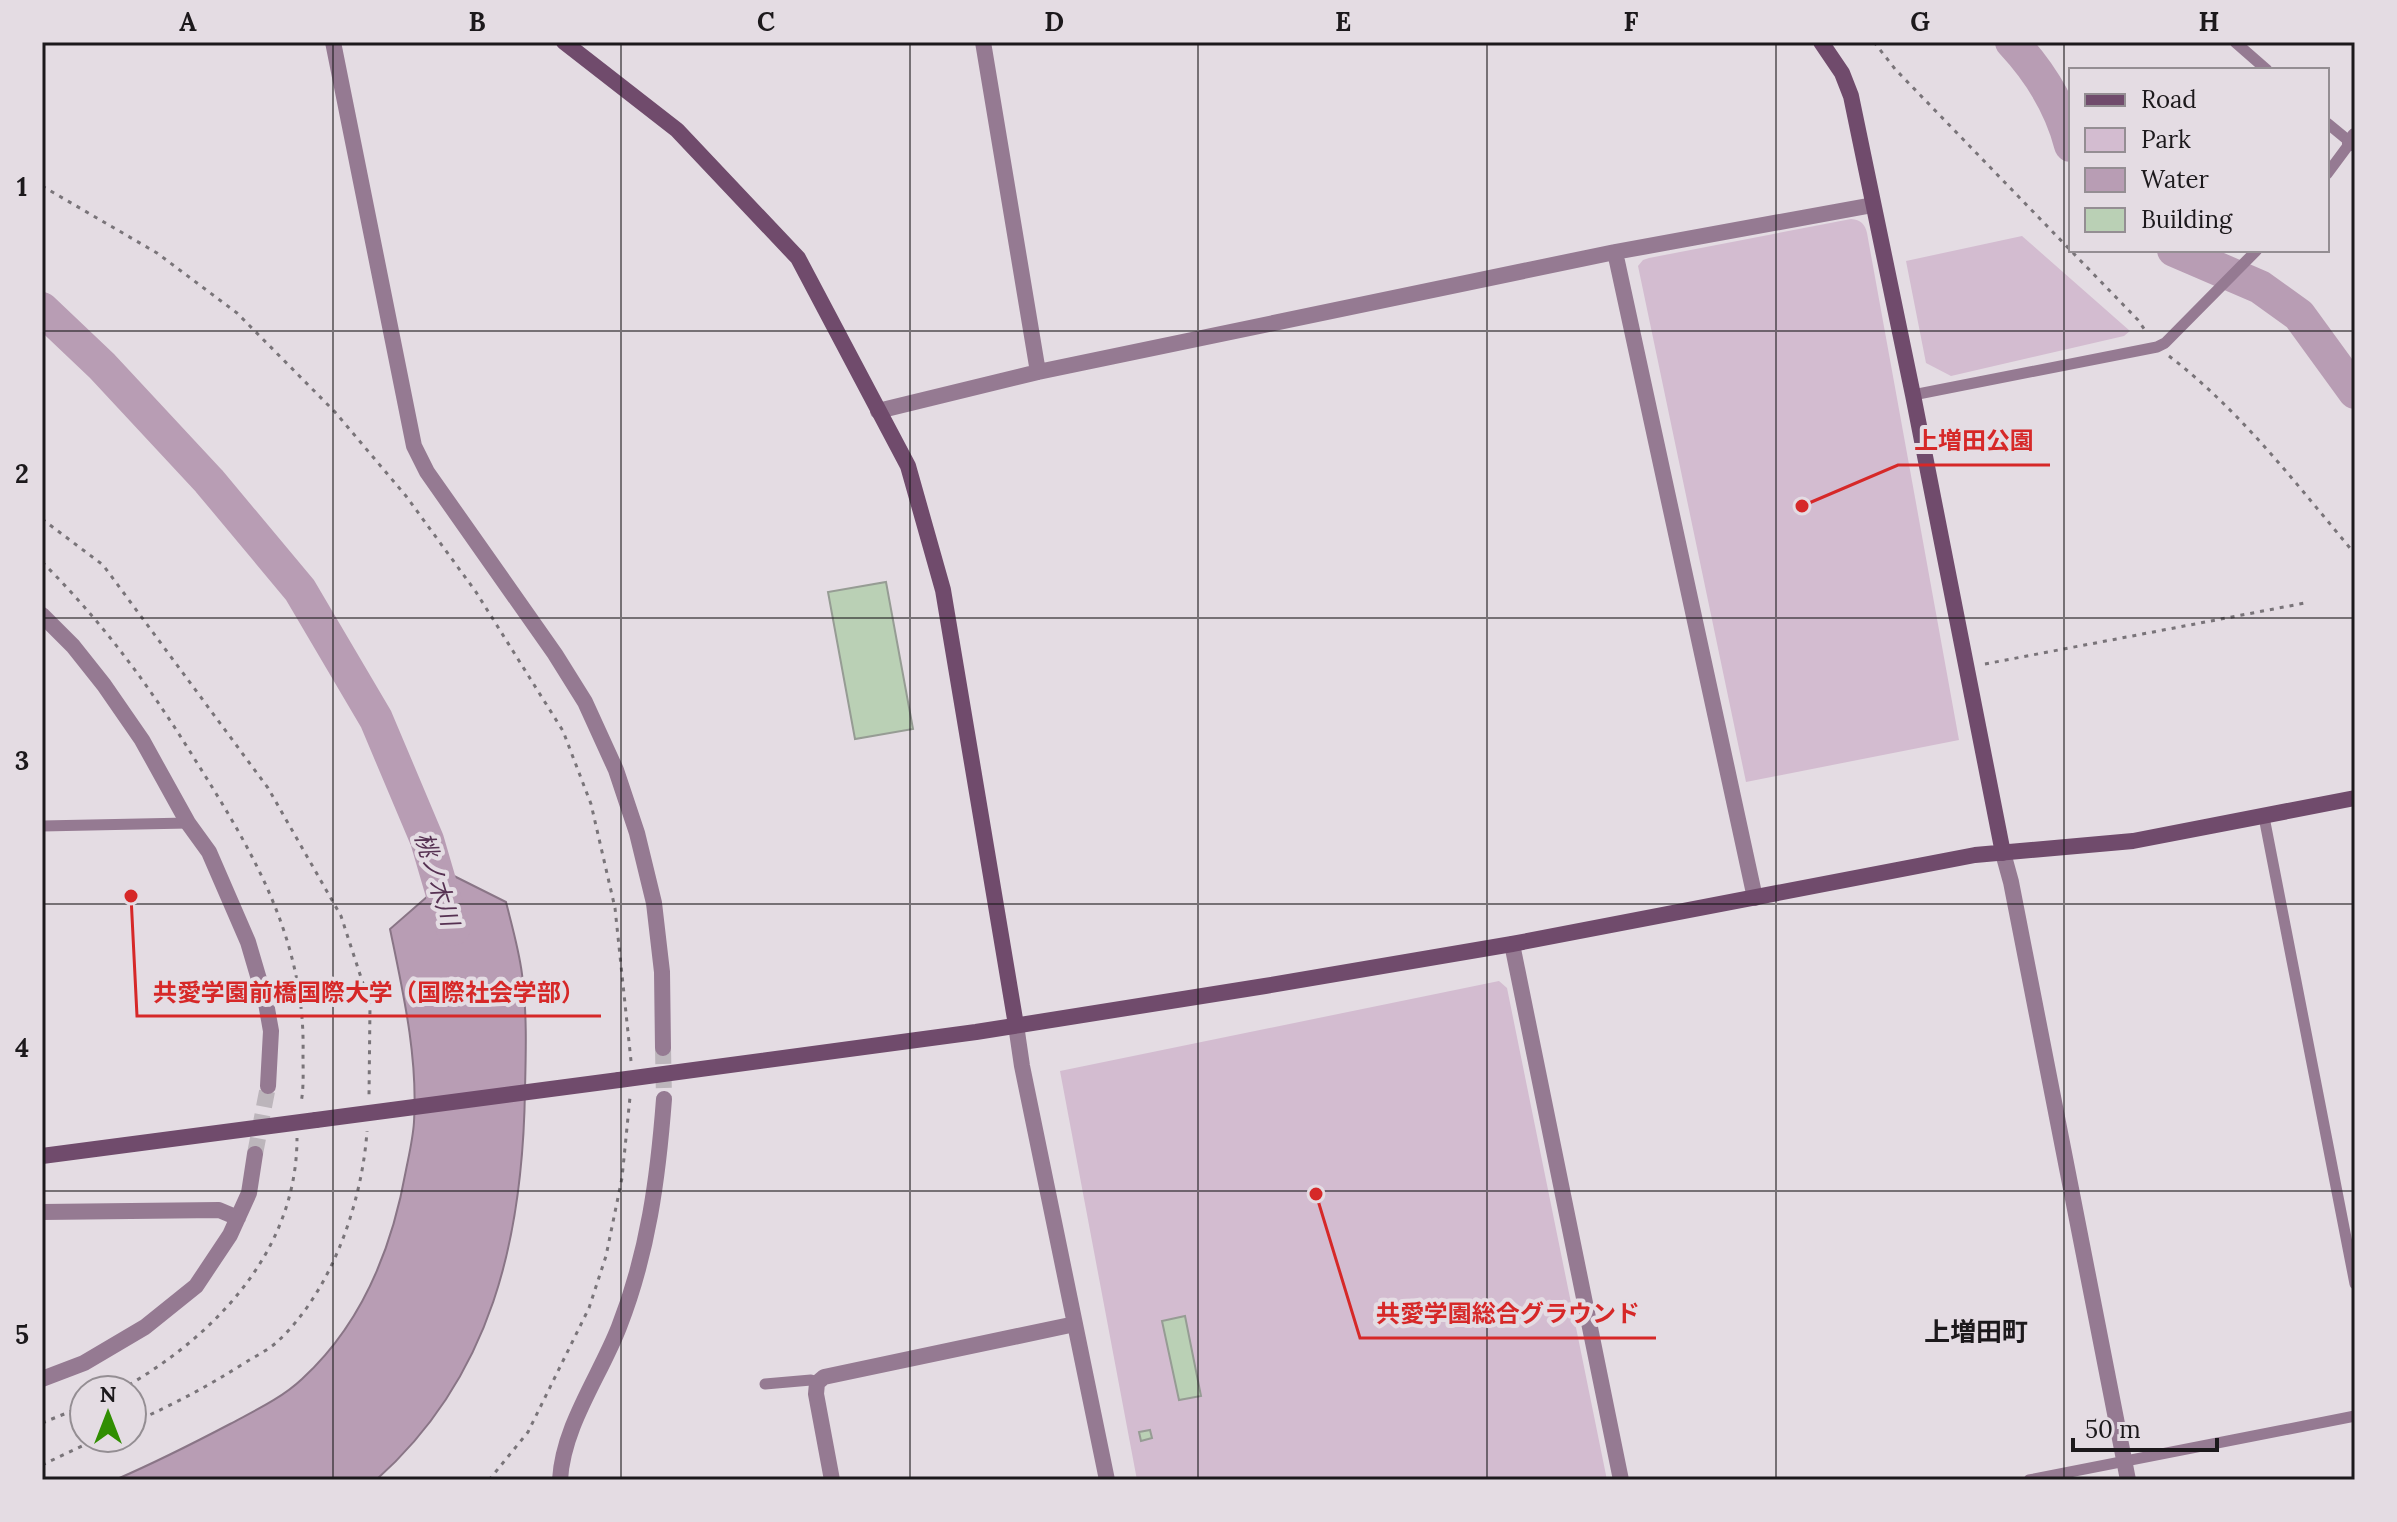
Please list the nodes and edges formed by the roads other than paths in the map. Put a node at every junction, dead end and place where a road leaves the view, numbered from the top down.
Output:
1 (333, 42) edge
2 (564, 42) edge
3 (983, 42) edge
4 (1821, 42) edge
5 (2235, 42) edge
6 (2265, 68) edge
7 (2329, 124) edge
8 (2353, 142) edge
9 (2329, 172) edge
10 (1873, 205) junction
11 (1615, 252) junction
12 (2255, 252) edge
13 (1038, 372) junction
14 (1913, 395) junction
15 (878, 411) junction
16 (42, 615) edge
17 (2355, 798) edge
18 (2264, 817) junction
19 (188, 823) junction
20 (42, 826) edge
21 (2003, 853) junction
22 (1755, 898) junction
23 (1512, 944) junction
24 (1016, 1025) junction
25 (663, 1048) tunnel mouth
26 (268, 1086) tunnel mouth
27 (664, 1099) tunnel mouth
28 (255, 1154) tunnel mouth
29 (42, 1156) edge
30 (42, 1212) edge
31 (238, 1218) junction
32 (2355, 1284) edge
33 (1075, 1324) junction
34 (42, 1379) edge
35 (817, 1383) junction
36 (765, 1384) dead end
37 (2355, 1416) edge
38 (2125, 1461) junction
39 (560, 1480) edge
40 (832, 1480) edge
41 (1107, 1480) edge
42 (1621, 1480) edge
43 (2029, 1480) edge
44 (2128, 1480) edge

1 - 25 street
2 - 15 street
3 - 13 street
4 - 10 street
5 - 6 lane
7 - 8 lane
8 - 9 lane
10 - 11 street
10 - 14 street
11 - 13 street
11 - 22 street
12 - 14 lane
13 - 15 street
14 - 21 street
15 - 24 street
16 - 19 street
17 - 18 street
18 - 21 street
18 - 32 lane
19 - 20 lane
19 - 26 street
21 - 22 street
21 - 38 street
22 - 23 street
23 - 24 street
23 - 42 street
24 - 29 street, bridge
24 - 33 street
27 - 39 street
28 - 31 street
30 - 31 street
31 - 34 street
33 - 35 street
33 - 41 street
35 - 36 lane
35 - 40 street
37 - 38 lane
38 - 43 lane
38 - 44 street

